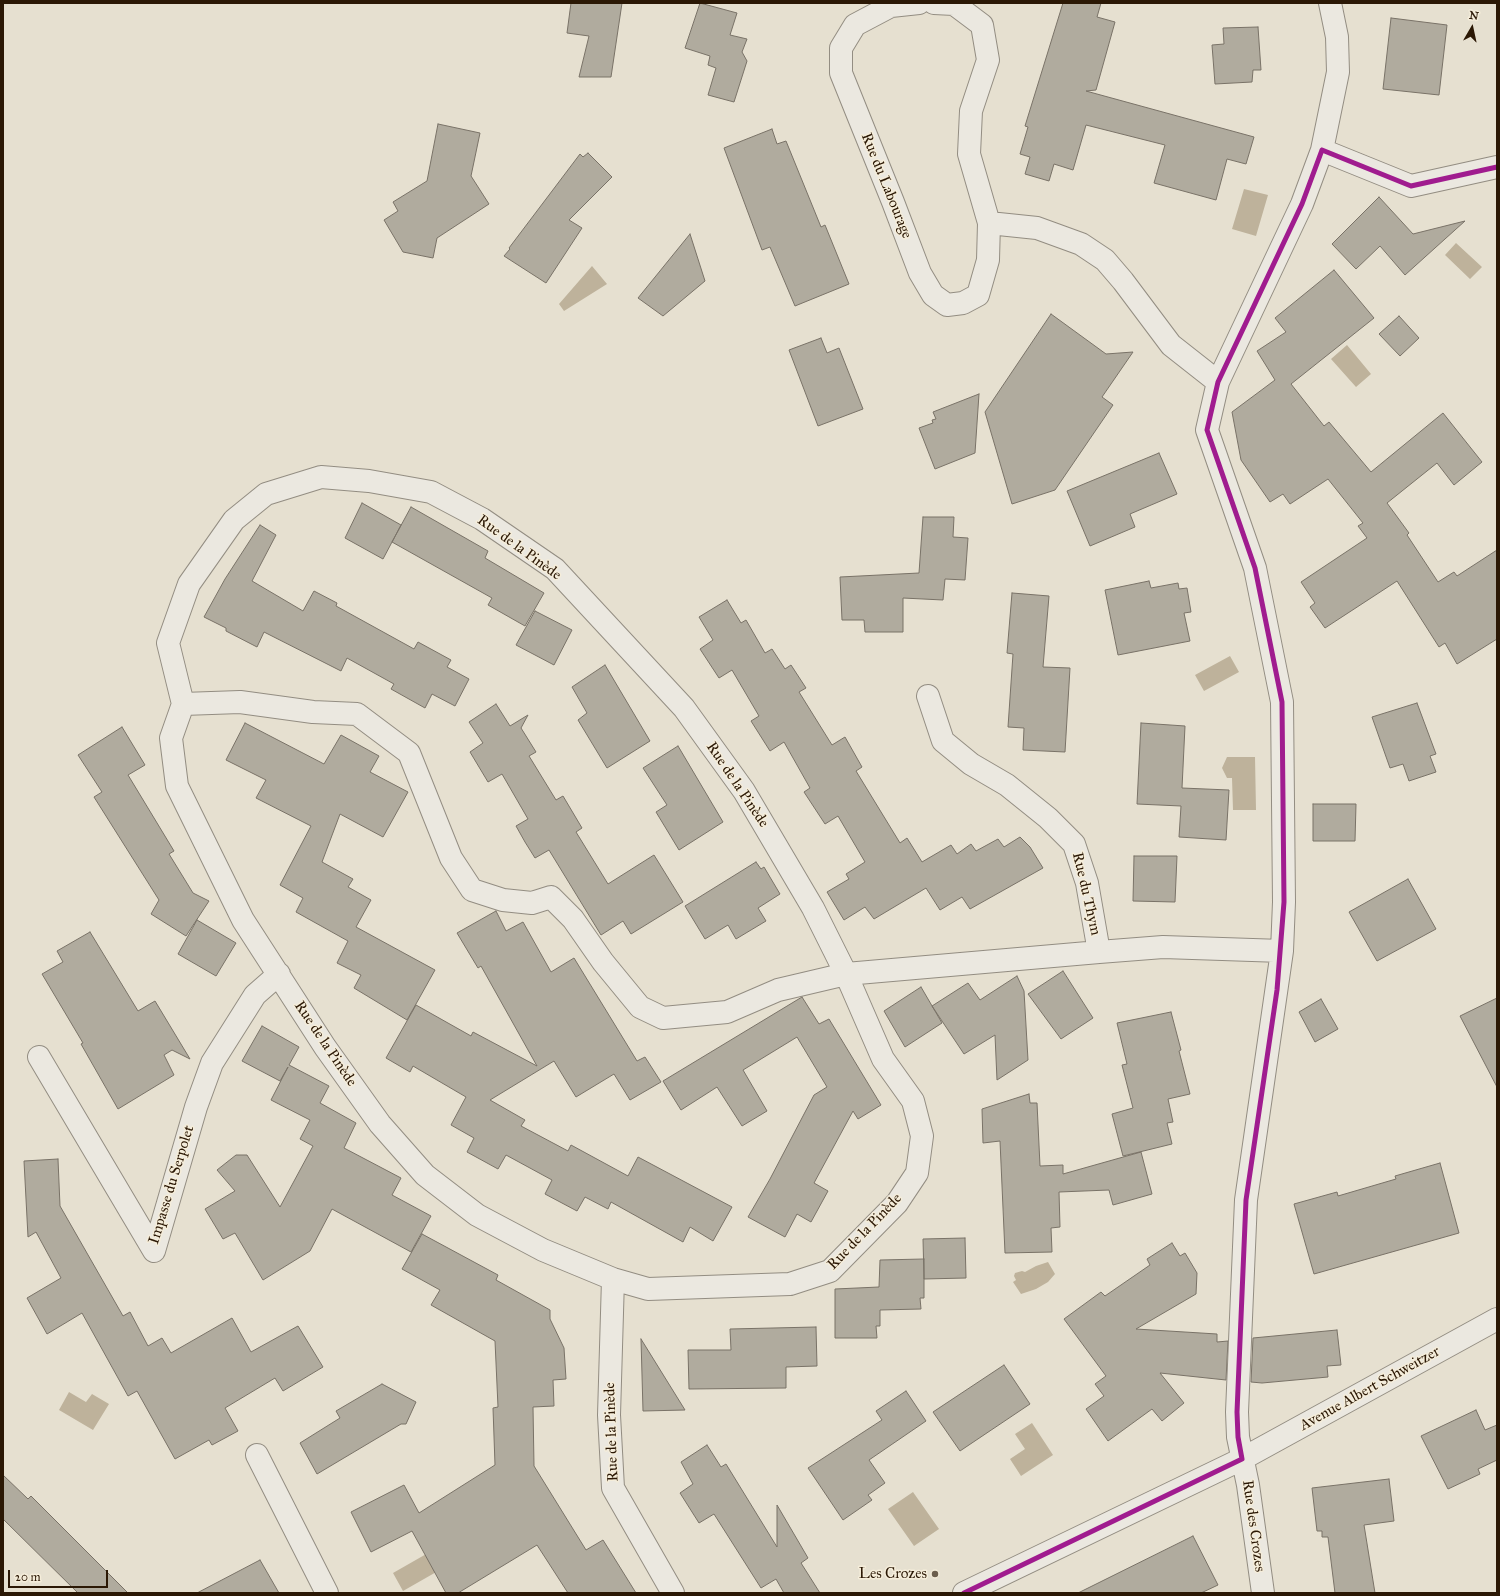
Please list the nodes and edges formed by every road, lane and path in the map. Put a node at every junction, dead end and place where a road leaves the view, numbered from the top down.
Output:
1 (919, 3) edge
2 (934, 3) edge
3 (1330, 3) edge
4 (1322, 150) junction
5 (1497, 166) edge
6 (989, 223) junction
7 (1218, 382) junction
8 (928, 696) dead end
9 (183, 704) junction
10 (1282, 951) junction
11 (1099, 952) junction
12 (279, 974) junction
13 (846, 974) junction
14 (39, 1057) dead end
15 (613, 1279) junction
16 (1497, 1319) edge
17 (257, 1455) dead end
18 (1242, 1459) junction
19 (327, 1593) edge
20 (673, 1593) edge
21 (964, 1593) edge
22 (1263, 1593) edge

1 - 6 street, Rue du Labourage
2 - 6 street, Rue du Labourage
3 - 4 street, Rue des Crozes
4 - 5 street
4 - 7 street, Rue des Crozes
6 - 7 street
7 - 10 street, Rue des Crozes
8 - 11 street, Rue du Thym
9 - 12 street, Rue de la Pinède
9 - 13 street
9 - 13 street, Rue de la Pinède
10 - 11 street, Rue du Thym
10 - 18 street, Rue des Crozes
11 - 13 street
12 - 14 street, Impasse du Serpolet
12 - 15 street, Rue de la Pinède
13 - 15 street, Rue de la Pinède
15 - 20 street, Rue de la Pinède
16 - 18 street, Avenue Albert Schweitzer
17 - 19 street
18 - 21 street, Avenue Albert Schweitzer
18 - 22 street, Rue des Crozes

